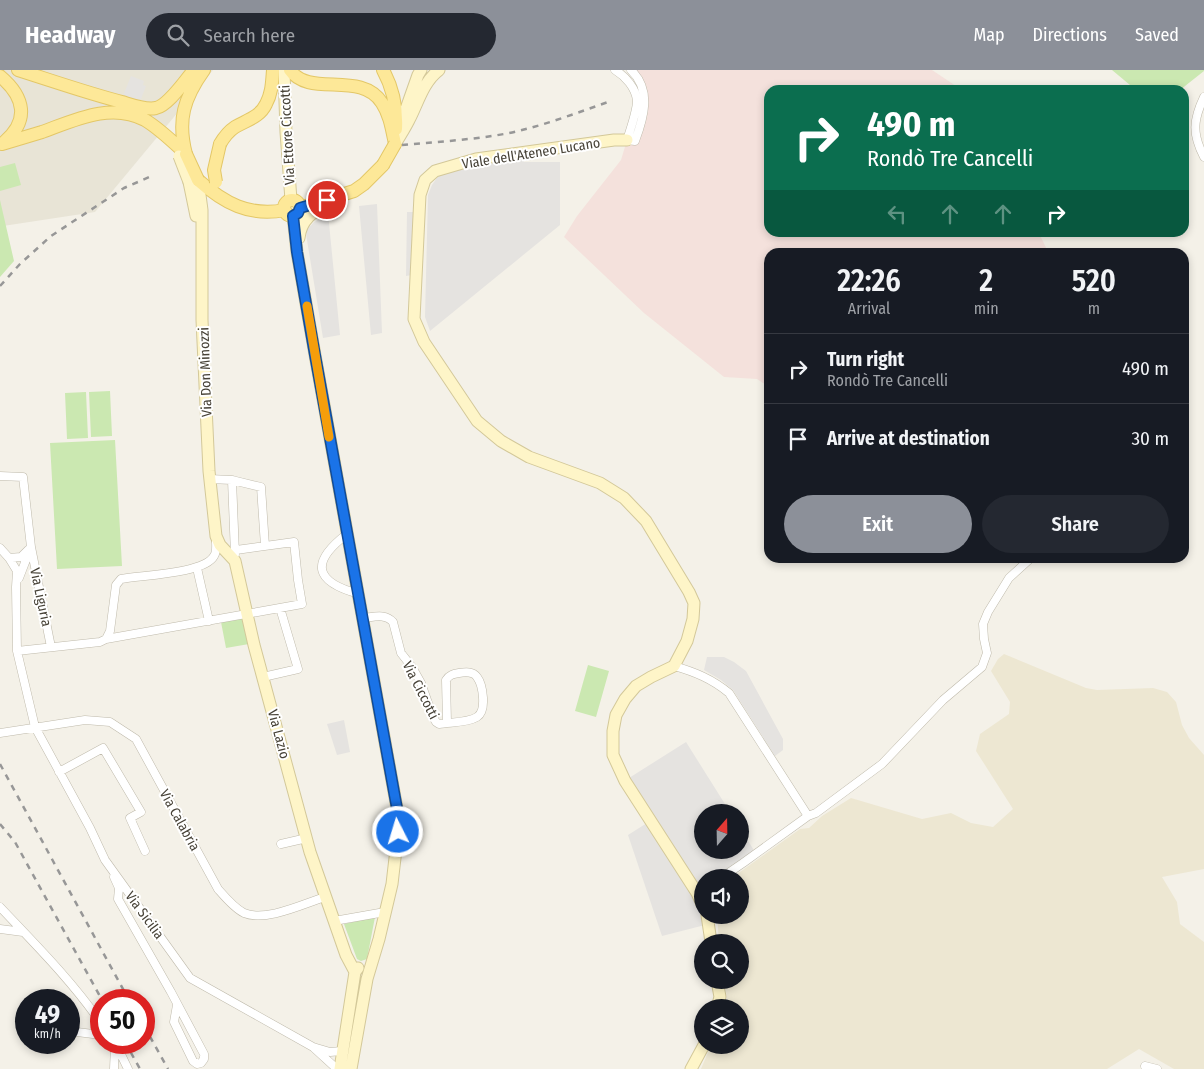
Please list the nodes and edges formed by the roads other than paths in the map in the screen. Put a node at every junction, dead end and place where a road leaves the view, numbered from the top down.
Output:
1 (18, 70) edge
2 (194, 70) edge
3 (204, 70) edge
4 (273, 70) edge
5 (284, 70) edge
6 (290, 70) edge
7 (421, 70) edge
8 (439, 70) edge
9 (614, 70) edge
10 (631, 70) edge
11 (384, 71) edge
12 (0, 76) edge
13 (1204, 97) edge
14 (631, 140) junction
15 (1, 144) edge
16 (395, 144) junction
17 (182, 155) junction
18 (1204, 157) edge
19 (193, 181) junction
20 (341, 196) junction
21 (222, 199) junction
22 (292, 208) junction
23 (297, 252) junction
24 (0, 476) edge
25 (209, 479) junction
26 (232, 480) junction
27 (212, 497) joint
28 (347, 534) junction
29 (216, 536) junction
30 (265, 546) junction
31 (31, 547) junction
32 (0, 548) edge
33 (235, 555) junction
34 (9, 558) junction
35 (1026, 563) edge
36 (197, 568) junction
37 (16, 587) junction
38 (359, 594) junction
39 (280, 608) junction
40 (246, 614) junction
41 (363, 618) junction
42 (209, 621) junction
43 (103, 640) junction
44 (51, 647) junction
45 (17, 651) junction
46 (674, 666) junction
47 (263, 677) junction
48 (448, 722) junction
49 (35, 727) junction
50 (0, 733) edge
51 (59, 772) junction
52 (808, 816) junction
53 (307, 838) junction
54 (281, 844) dead end
55 (145, 851) dead end
56 (105, 860) junction
57 (736, 869) edge
58 (694, 883) edge
59 (325, 897) junction
60 (0, 907) edge
61 (385, 912) junction
62 (334, 921) junction
63 (0, 929) edge
64 (25, 933) junction
65 (361, 974) junction
66 (178, 1005) junction
67 (90, 1007) edge
68 (313, 1047) junction
69 (342, 1051) junction
70 (114, 1054) edge
71 (120, 1054) edge
72 (699, 1054) edge
73 (1145, 1066) dead end
74 (114, 1069) edge
75 (128, 1069) edge
76 (339, 1069) edge
77 (351, 1069) edge
78 (691, 1069) edge
79 (1157, 1069) edge

1 - 2 main road
3 - 17 main road
4 - 21 main road, bridge
5 - 22 main road, Via Ettore Ciccotti
6 - 16 main road
7 - 16 main road
8 - 16 main road
9 - 14 street
10 - 14 street
11 - 16 main road
12 - 15 main road
13 - 18 street
14 - 46 main road, Viale dell'Ateneo Lucano
15 - 17 main road
16 - 20 main road, bridge
17 - 19 main road, bridge
19 - 21 main road
19 - 25 main road, Via Don Minozzi
20 - 22 main road
20 - 23 main road
21 - 22 main road
22 - 23 main road, Via Ettore Ciccotti
23 - 28 main road, Via Ettore Ciccotti
24 - 31 street, Via Liguria
25 - 26 street
25 - 27 main road, Via Don Minozzi
26 - 30 street
26 - 33 street
27 - 29 main road, Via Lazio
28 - 38 main road, Via Ettore Ciccotti
28 - 38 street
29 - 33 main road, Via Lazio
29 - 36 street
30 - 33 street
30 - 39 street
31 - 34 street
31 - 37 street
31 - 44 street, Via Liguria
32 - 34 street
33 - 40 main road, Via Lazio
34 - 37 street
35 - 52 street
36 - 42 street
36 - 43 street
37 - 45 street, Via Sicilia
38 - 41 main road, Via Ettore Ciccotti
39 - 40 street
39 - 47 street
40 - 42 street
40 - 47 main road, Via Lazio
41 - 48 street, Via Ciccotti
41 - 61 main road, Via Ettore Ciccotti
42 - 43 street
43 - 44 street
44 - 45 street
45 - 49 street, Via Sicilia
46 - 52 street
46 - 58 main road
47 - 53 main road, Via Lazio
48 - 48 street, Via Ciccotti
49 - 50 street, Via Calabria
49 - 51 street, Via Sicilia
49 - 59 street, Via Calabria
51 - 55 street
51 - 56 street, Via Sicilia
52 - 57 street
53 - 54 street
53 - 59 main road, Via Lazio
56 - 66 street
56 - 68 street, Via Sicilia
59 - 62 main road, Via Lazio
60 - 64 street
61 - 62 street
61 - 65 main road, Via Ettore Ciccotti
62 - 65 main road, Via Lazio
63 - 64 street
64 - 67 street
65 - 69 main road
65 - 77 main road
66 - 66 street
68 - 69 street
68 - 76 street
69 - 76 main road
70 - 74 street
71 - 75 street
72 - 78 main road
73 - 79 street

